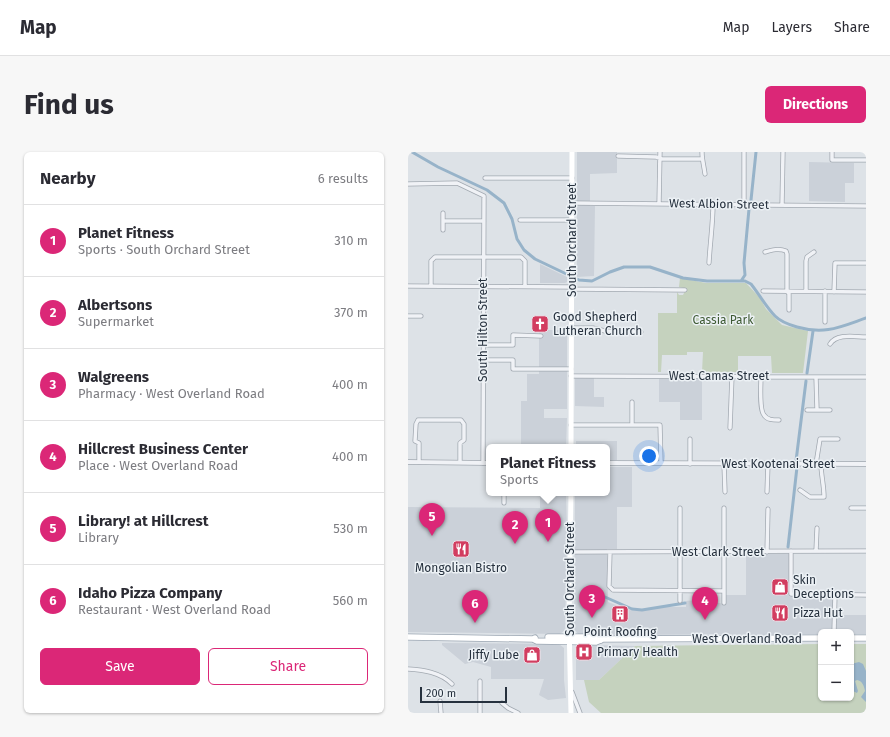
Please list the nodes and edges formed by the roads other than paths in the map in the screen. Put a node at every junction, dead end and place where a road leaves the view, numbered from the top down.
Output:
1 (572, 152) edge
2 (660, 152) edge
3 (702, 152) edge
4 (744, 152) edge
5 (783, 152) edge
6 (832, 152) edge
7 (618, 156) dead end
8 (659, 158) junction
9 (702, 159) junction
10 (866, 160) edge
11 (705, 174) dead end
12 (485, 178) dead end
13 (572, 178) junction
14 (408, 184) edge
15 (572, 203) junction
16 (659, 204) junction
17 (713, 204) junction
18 (744, 204) junction
19 (782, 205) junction
20 (866, 206) edge
21 (443, 213) dead end
22 (443, 220) junction
23 (520, 220) dead end
24 (572, 220) junction
25 (484, 221) junction
26 (443, 230) dead end
27 (765, 252) dead end
28 (814, 252) dead end
29 (484, 257) junction
30 (710, 262) dead end
31 (866, 263) edge
32 (408, 286) edge
33 (431, 286) junction
34 (484, 286) junction
35 (525, 286) junction
36 (571, 288) junction
37 (685, 290) dead end
38 (763, 291) dead end
39 (787, 291) junction
40 (806, 291) junction
41 (825, 292) junction
42 (834, 292) junction
43 (866, 292) edge
44 (789, 310) dead end
45 (408, 316) edge
46 (421, 316) dead end
47 (825, 322) dead end
48 (571, 328) junction
49 (641, 332) dead end
50 (541, 336) dead end
51 (866, 337) edge
52 (830, 344) dead end
53 (483, 345) junction
54 (483, 360) junction
55 (571, 369) junction
56 (571, 376) junction
57 (732, 376) junction
58 (761, 376) junction
59 (866, 377) edge
60 (817, 378) junction
61 (632, 402) dead end
62 (807, 410) dead end
63 (817, 410) junction
64 (830, 410) dead end
65 (779, 420) dead end
66 (571, 425) junction
67 (632, 425) junction
68 (730, 428) dead end
69 (690, 439) dead end
70 (838, 439) dead end
71 (571, 444) edge
72 (408, 462) edge
73 (419, 462) junction
74 (460, 462) junction
75 (483, 463) joint
76 (661, 463) junction
77 (610, 464) edge
78 (690, 464) junction
79 (724, 464) junction
80 (768, 464) junction
81 (818, 464) junction
82 (866, 464) edge
83 (800, 490) dead end
84 (724, 492) dead end
85 (767, 492) dead end
86 (504, 496) edge
87 (571, 496) edge
88 (504, 503) dead end
89 (680, 508) dead end
90 (724, 508) dead end
91 (851, 508) dead end
92 (866, 508) edge
93 (768, 510) dead end
94 (816, 528) dead end
95 (866, 551) edge
96 (571, 552) junction
97 (610, 552) junction
98 (680, 552) junction
99 (724, 552) junction
100 (767, 552) junction
101 (791, 552) junction
102 (816, 552) junction
103 (680, 590) junction
104 (724, 590) junction
105 (835, 594) junction
106 (866, 595) edge
107 (680, 600) dead end
108 (724, 603) dead end
109 (834, 629) edge
110 (408, 637) edge
111 (818, 638) edge
112 (854, 638) edge
113 (866, 638) edge
114 (570, 639) junction
115 (408, 669) edge
116 (480, 680) dead end
117 (452, 684) dead end
118 (571, 690) junction
119 (440, 701) dead end
120 (502, 703) dead end
121 (441, 713) edge
122 (480, 713) edge
123 (518, 713) edge
124 (571, 713) edge
125 (580, 713) edge

1 - 13 main road, South Orchard Street
2 - 8 street
3 - 9 street
4 - 18 street
5 - 19 street
6 - 10 street
7 - 8 street
8 - 9 street
8 - 16 street
9 - 11 street
12 - 13 street
13 - 15 main road, South Orchard Street
14 - 25 street, South Hilton Street
15 - 16 street, West Albion Street
15 - 24 main road, South Orchard Street
16 - 17 street, West Albion Street
17 - 18 street, West Albion Street
17 - 30 street
18 - 19 street, West Albion Street
19 - 20 street, West Albion Street
21 - 22 street
22 - 25 street
22 - 26 street
23 - 24 street
24 - 36 main road, South Orchard Street
25 - 29 street, South Hilton Street
27 - 39 street
28 - 40 street
29 - 33 street
29 - 34 street, South Hilton Street
29 - 35 street
31 - 42 street
32 - 33 street
33 - 34 street
34 - 35 street
34 - 53 street, South Hilton Street
35 - 36 street
36 - 37 street
36 - 48 main road, South Orchard Street
38 - 39 street
39 - 40 street
39 - 44 street
40 - 41 street
41 - 42 street
41 - 47 street
42 - 43 street
45 - 46 street
48 - 49 street
48 - 55 main road, South Orchard Street
50 - 53 street
51 - 52 street
53 - 54 street, South Hilton Street
54 - 55 street
54 - 75 street, South Hilton Street
55 - 56 main road, South Orchard Street
56 - 57 street, West Camas Street
56 - 66 main road, South Orchard Street
57 - 58 street, West Camas Street
57 - 68 street
58 - 60 street, West Camas Street
58 - 65 street
59 - 60 street, West Camas Street
60 - 63 street
61 - 67 street
62 - 63 street
63 - 64 street
66 - 67 street
66 - 71 main road, South Orchard Street
67 - 76 street
69 - 78 street
70 - 81 street
72 - 73 street
73 - 74 street
73 - 74 street
74 - 75 street
76 - 77 street, West Kootenai Street
76 - 78 street, West Kootenai Street
78 - 79 street, West Kootenai Street
79 - 80 street, West Kootenai Street
79 - 84 street
80 - 81 street, West Kootenai Street
80 - 85 street
81 - 82 street, West Kootenai Street
81 - 83 street
86 - 88 street
87 - 96 main road, South Orchard Street
89 - 98 street
90 - 99 street
91 - 92 street
93 - 100 street
94 - 102 street
95 - 102 street, West Clark Street
96 - 97 street, West Clark Street
96 - 114 main road, South Orchard Street
97 - 98 street, West Clark Street
97 - 103 street
98 - 99 street, West Clark Street
98 - 103 street
99 - 100 street, West Clark Street
99 - 104 street
100 - 101 street, West Clark Street
101 - 102 street, West Clark Street
101 - 105 street
103 - 104 street
103 - 107 street
104 - 108 street
105 - 106 street
105 - 109 street
110 - 114 main road, West Overland Road
111 - 114 main road, West Overland Road
112 - 113 main road
114 - 118 main road, South Orchard Street
115 - 117 street
116 - 122 street
118 - 124 main road, South Orchard Street
118 - 125 street
119 - 121 street
120 - 123 street

